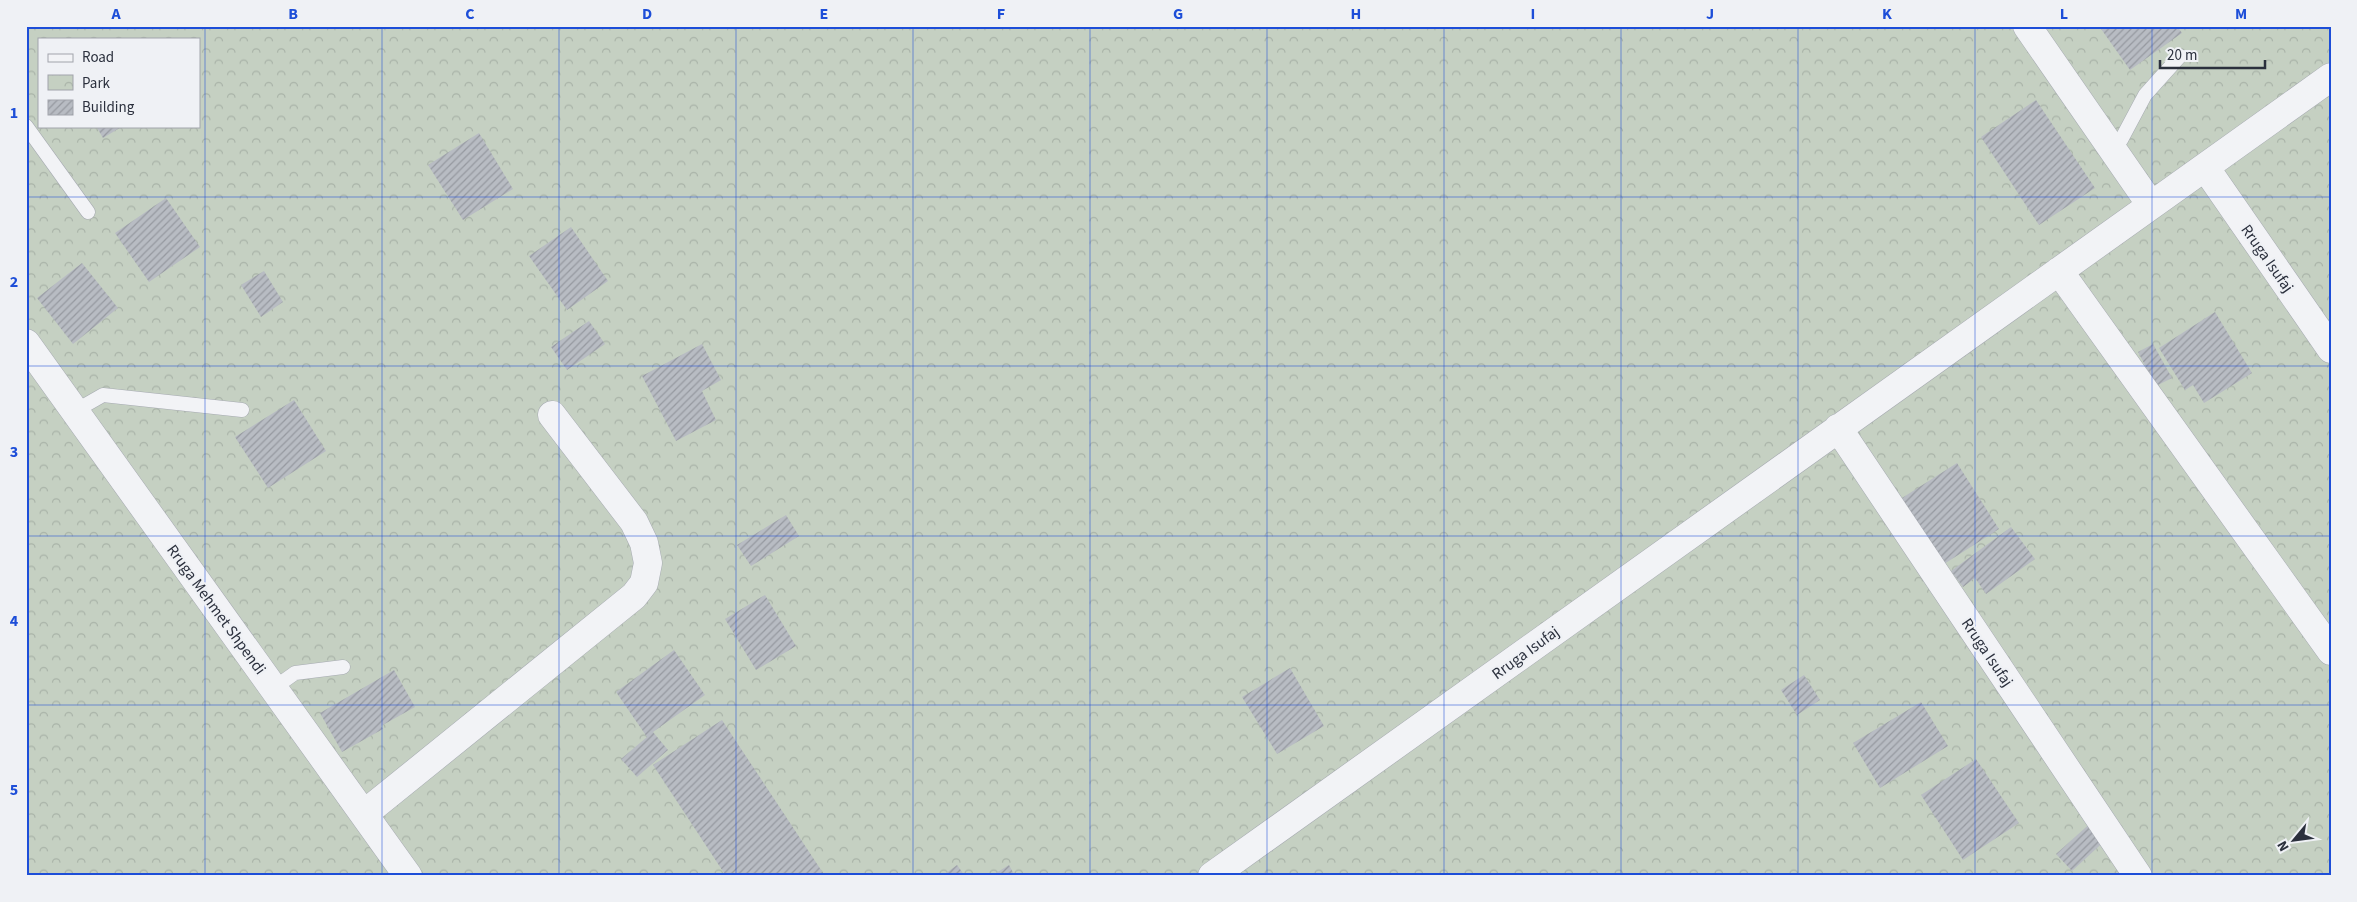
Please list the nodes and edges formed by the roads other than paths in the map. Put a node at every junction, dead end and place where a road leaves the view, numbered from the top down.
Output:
1 (2027, 26) edge
2 (2180, 56) dead end
3 (2331, 77) edge
4 (26, 126) edge
5 (2111, 147) junction
6 (2205, 167) junction
7 (2152, 205) junction
8 (88, 212) dead end
9 (2059, 271) junction
10 (26, 343) edge
11 (2331, 349) edge
12 (242, 410) dead end
13 (75, 411) junction
14 (552, 415) dead end
15 (1838, 428) junction
16 (2331, 651) edge
17 (343, 667) dead end
18 (274, 688) junction
19 (364, 814) junction
20 (408, 876) edge
21 (1212, 876) edge
22 (2138, 876) edge

1 - 5 street
2 - 5 lane
3 - 6 street, Rruga Isufaj
4 - 8 lane
5 - 7 street
6 - 7 street, Rruga Isufaj
6 - 11 street, Rruga Isufaj
7 - 9 street, Rruga Isufaj
9 - 15 street, Rruga Isufaj
9 - 16 street
10 - 13 street, Rruga Mehmet Shpendi
12 - 13 lane
13 - 18 street, Rruga Mehmet Shpendi
14 - 19 street
15 - 21 street, Rruga Isufaj
15 - 22 street, Rruga Isufaj
17 - 18 lane
18 - 19 street, Rruga Mehmet Shpendi
19 - 20 street, Rruga Mehmet Shpendi

